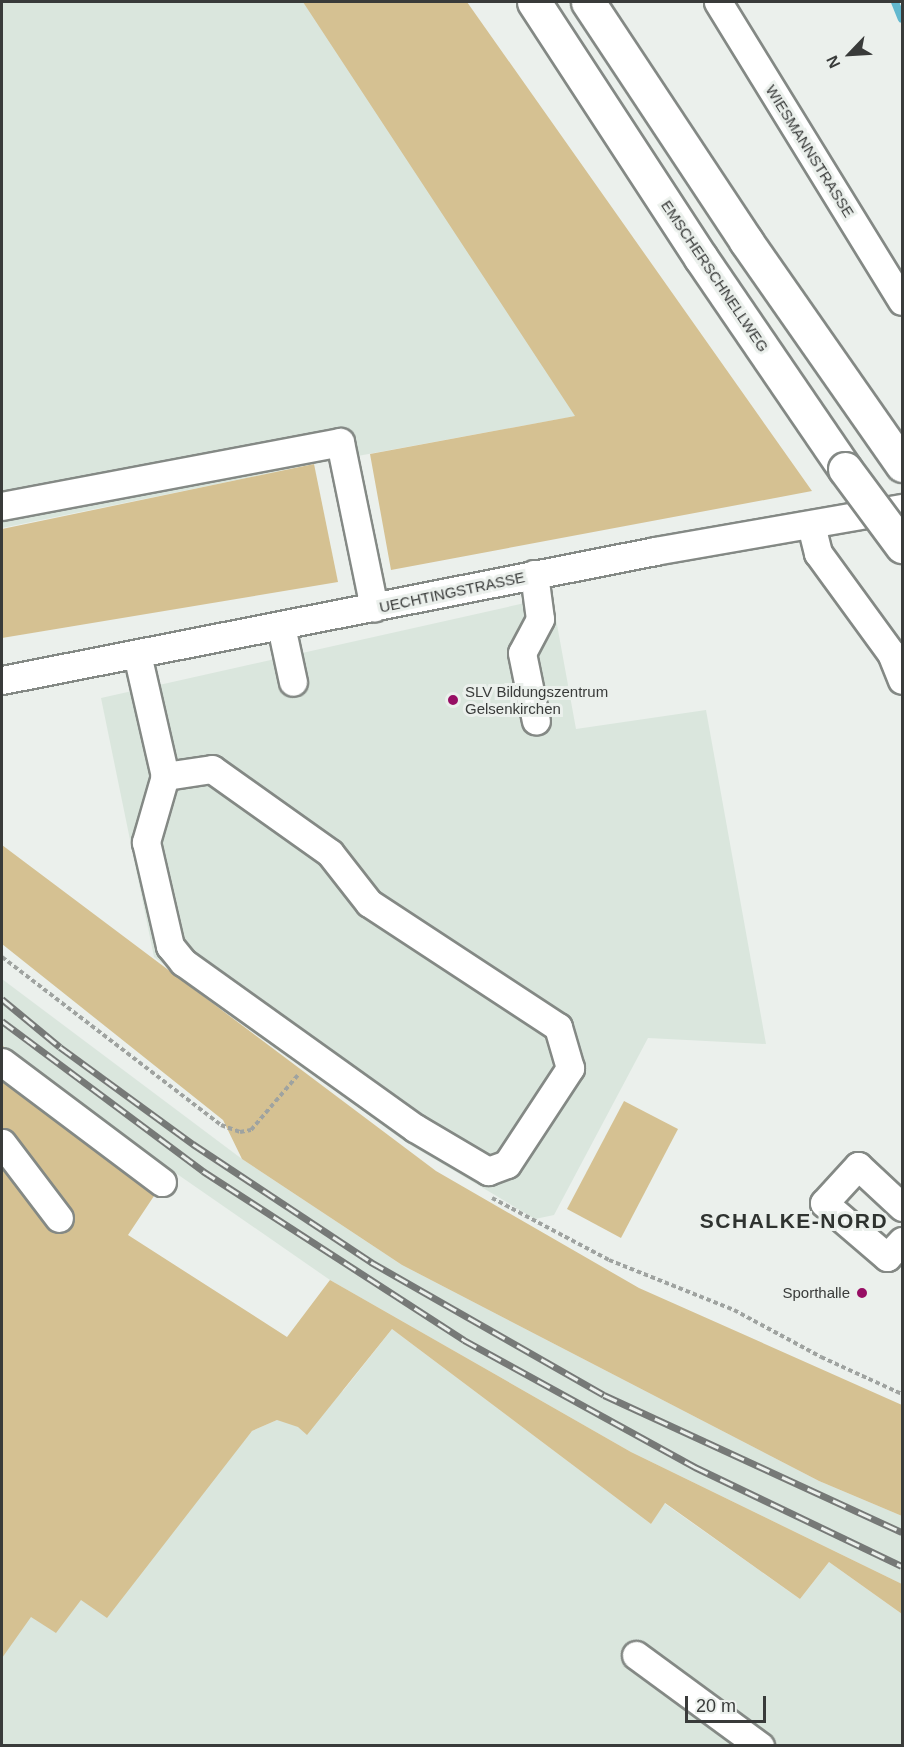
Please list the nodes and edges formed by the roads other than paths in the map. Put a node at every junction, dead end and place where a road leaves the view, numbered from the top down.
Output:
1 (534, 2) edge
2 (588, 2) edge
3 (718, 2) edge
4 (903, 301) edge
5 (900, 462) edge
6 (2, 506) edge
7 (903, 508) edge
8 (812, 525) junction
9 (902, 546) edge
10 (534, 574) junction
11 (374, 608) junction
12 (281, 626) junction
13 (137, 654) junction
14 (2, 680) edge
15 (903, 680) edge
16 (293, 682) dead end
17 (536, 721) dead end
18 (165, 776) junction
19 (2, 1062) edge
20 (2, 1143) edge
21 (162, 1182) dead end
22 (903, 1207) edge
23 (59, 1218) dead end
24 (903, 1240) edge
25 (636, 1655) dead end
26 (760, 1746) edge

1 - 9 highway, EMSCHERSCHNELLWEG, bridge
2 - 5 highway
3 - 4 street, WIESMANNSTRASSE
6 - 11 street
7 - 8 street, UECHTINGSTRASSE
8 - 10 street, UECHTINGSTRASSE
8 - 15 street
10 - 11 street, UECHTINGSTRASSE
10 - 17 street
11 - 12 street, UECHTINGSTRASSE
12 - 13 street, UECHTINGSTRASSE
12 - 16 street
13 - 14 street, UECHTINGSTRASSE
13 - 18 street
18 - 18 street
19 - 21 street
20 - 23 street
22 - 24 street
25 - 26 street

